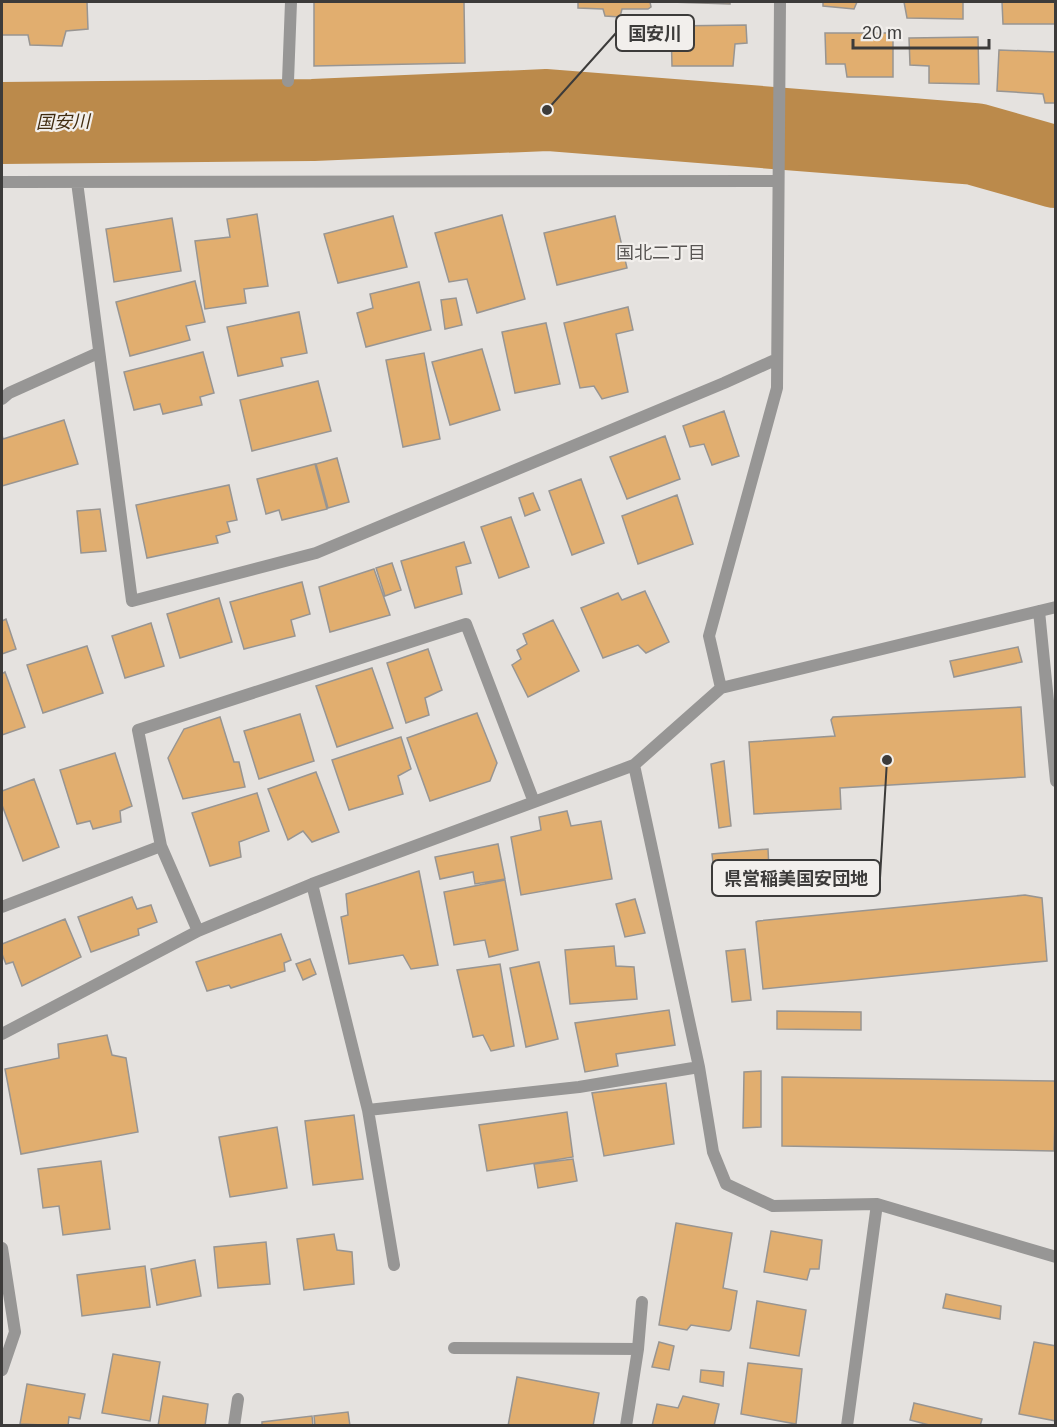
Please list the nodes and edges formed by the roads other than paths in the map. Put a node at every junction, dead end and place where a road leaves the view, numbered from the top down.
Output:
1 (291, 2) edge
2 (780, 2) edge
3 (288, 81) dead end
4 (778, 181) junction
5 (2, 182) edge
6 (76, 182) junction
7 (98, 353) junction
8 (777, 358) junction
9 (2, 399) edge
10 (1056, 607) edge
11 (1039, 611) junction
12 (721, 688) junction
13 (634, 765) junction
14 (1056, 781) edge
15 (534, 802) junction
16 (161, 846) junction
17 (312, 885) junction
18 (2, 907) edge
19 (198, 931) junction
20 (2, 1034) edge
21 (699, 1066) junction
22 (368, 1110) junction
23 (876, 1204) junction
24 (2, 1248) edge
25 (1056, 1257) edge
26 (394, 1265) dead end
27 (642, 1302) dead end
28 (454, 1348) dead end
29 (638, 1349) junction
30 (2, 1370) edge
31 (238, 1399) dead end
32 (234, 1425) edge
33 (626, 1425) edge
34 (847, 1425) edge

1 - 3 street
2 - 4 street
4 - 6 street
4 - 8 street
5 - 6 street
6 - 7 street
7 - 8 street
7 - 9 street
8 - 12 street
10 - 11 street
11 - 12 street
11 - 14 street
12 - 13 street
13 - 15 street
13 - 21 street
15 - 16 street
15 - 17 street
16 - 18 street
16 - 19 street
17 - 19 street
17 - 22 street
19 - 20 street
21 - 22 street
21 - 23 street
22 - 26 street
23 - 25 street
23 - 34 street
24 - 30 street
27 - 29 street
28 - 29 street
29 - 33 street
31 - 32 street

